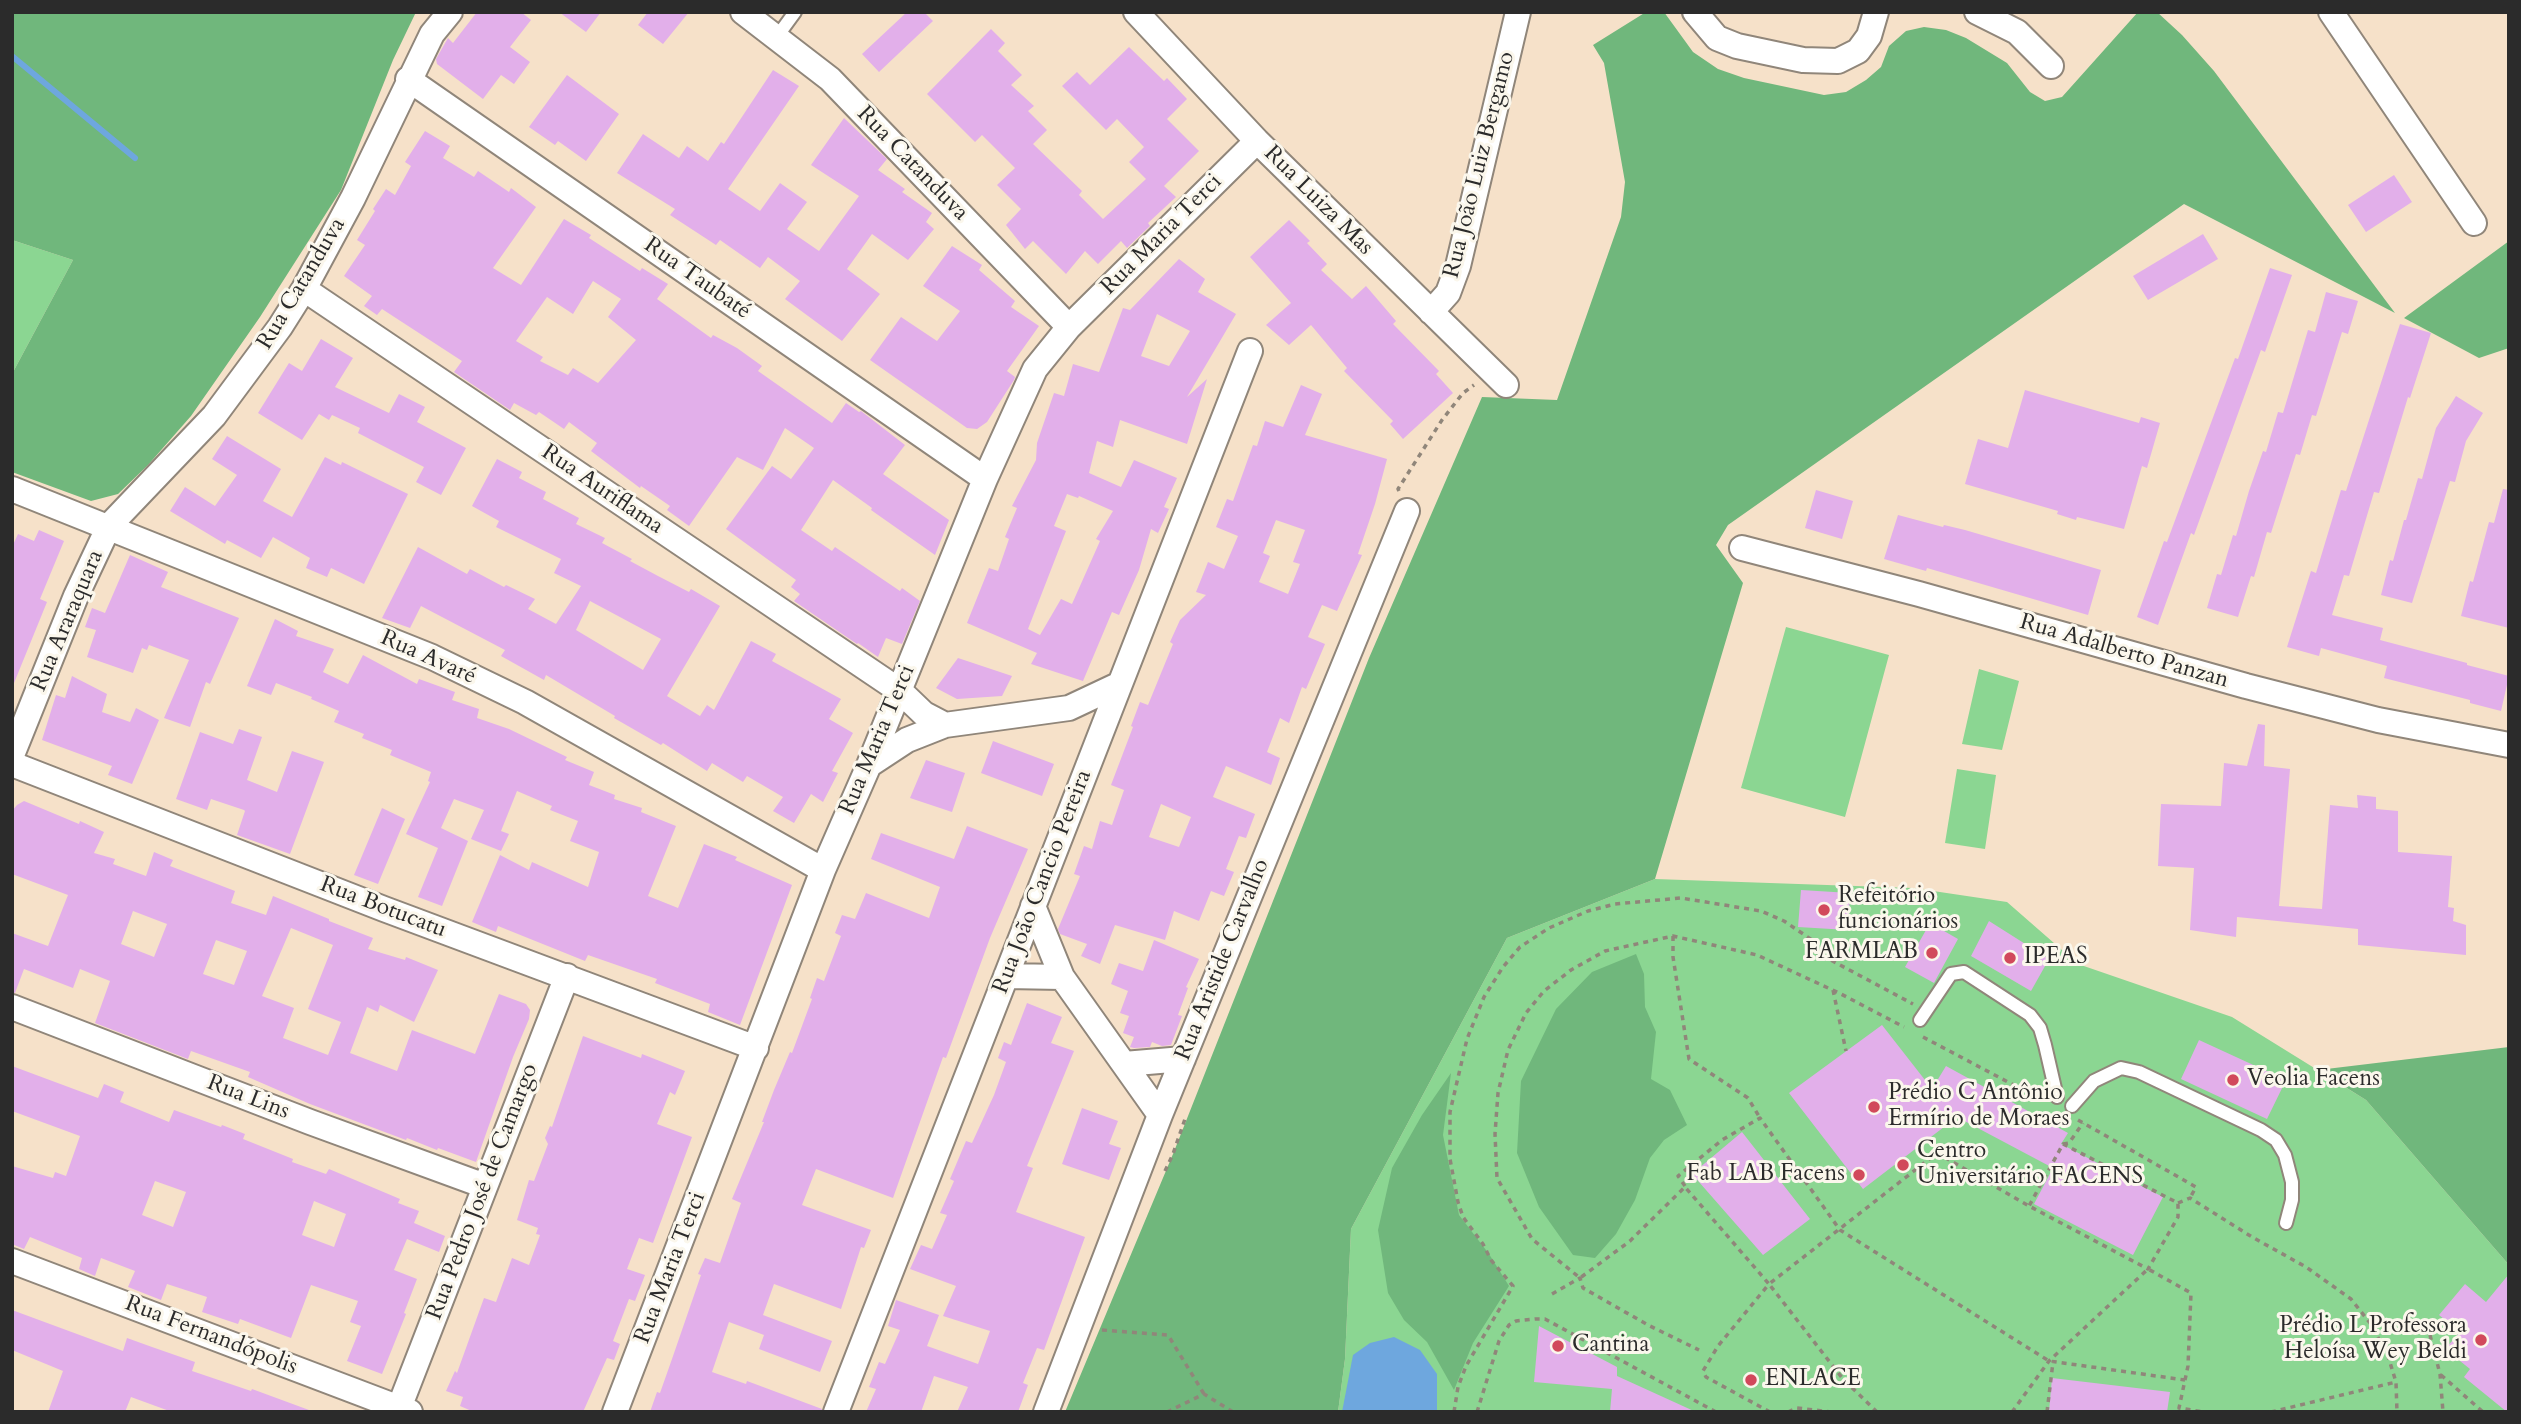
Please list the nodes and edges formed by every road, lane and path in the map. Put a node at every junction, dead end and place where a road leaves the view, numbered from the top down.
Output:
1 (450, 12) edge
2 (743, 12) edge
3 (795, 12) edge
4 (1136, 12) edge
5 (1518, 12) edge
6 (1695, 12) edge
7 (1876, 12) edge
8 (1977, 12) edge
9 (2331, 12) edge
10 (776, 38) junction
11 (2051, 66) dead end
12 (408, 79) junction
13 (1257, 141) junction
14 (2474, 223) dead end
15 (304, 289) junction
16 (1431, 312) junction
17 (1069, 327) junction
18 (1250, 351) dead end
19 (1499, 378) joint
20 (985, 479) junction
21 (12, 489) edge
22 (1406, 511) joint
23 (109, 526) junction
24 (1742, 548) dead end
25 (1120, 684) junction
26 (900, 691) junction
27 (1069, 708) junction
28 (945, 725) junction
29 (1101, 733) junction
30 (2509, 744) edge
31 (12, 755) edge
32 (12, 764) edge
33 (869, 765) junction
34 (823, 870) junction
35 (1033, 906) junction
36 (1673, 936) junction
37 (567, 976) junction
38 (1006, 976) junction
39 (1062, 977) junction
40 (1833, 990) junction
41 (12, 1007) edge
42 (1923, 1016) joint
43 (756, 1048) junction
44 (1846, 1051) dead end
45 (1183, 1059) junction
46 (1124, 1064) junction
47 (2052, 1100) joint
48 (2072, 1111) joint
49 (1160, 1115) junction
50 (1760, 1118) junction
51 (2083, 1123) junction
52 (2063, 1144) junction
53 (485, 1186) junction
54 (1685, 1186) junction
55 (2190, 1198) junction
56 (2178, 1203) junction
57 (2029, 1206) junction
58 (2286, 1223) dead end
59 (1840, 1230) junction
60 (12, 1261) edge
61 (2148, 1269) junction
62 (1580, 1278) junction
63 (1769, 1284) junction
64 (1552, 1294) dead end
65 (1102, 1330) dead end
66 (2430, 1335) dead end
67 (1699, 1350) dead end
68 (2051, 1362) junction
69 (2440, 1374) junction
70 (2185, 1380) junction
71 (2396, 1382) junction
72 (1204, 1394) junction
73 (404, 1410) edge
74 (2178, 1410) edge
75 (615, 1412) edge
76 (836, 1412) edge
77 (1046, 1412) edge
78 (1167, 1412) edge
79 (1233, 1412) edge
80 (1454, 1412) edge
81 (1476, 1412) edge
82 (1716, 1412) edge
83 (1770, 1412) edge
84 (1788, 1412) edge
85 (1831, 1412) edge
86 (1877, 1412) edge
87 (2012, 1412) edge
88 (2047, 1412) edge
89 (2204, 1412) edge
90 (2271, 1412) edge
91 (2397, 1412) edge
92 (2442, 1412) edge
93 (2483, 1412) edge

1 - 12 street, Rua Catanduva
2 - 10 street, Rua Catanduva
3 - 10 lane
4 - 13 street, Rua Luiza Mas
5 - 16 street, Rua João Luiz Bergamo
6 - 7 street
8 - 11 street
9 - 14 street
10 - 17 street, Rua Catanduva
12 - 15 street, Rua Catanduva
12 - 20 street, Rua Taubaté
13 - 16 street, Rua Luiza Mas
13 - 17 street, Rua Maria Terci
15 - 23 street, Rua Catanduva
15 - 26 street, Rua Auriflama
16 - 19 street, Rua Luiza Mas
17 - 20 street, Rua Maria Terci
18 - 25 street, Rua João Cancio Pereira
19 - 22 path
20 - 26 street, Rua Maria Terci
21 - 23 street, Rua Avaré
22 - 45 street, Rua Aristide Carvalho
23 - 31 street, Rua Araraquara
23 - 34 street, Rua Avaré
24 - 30 street, Rua Adalberto Panzan
25 - 27 street
25 - 29 street, Rua João Cancio Pereira
26 - 28 street, Rua Auriflama
26 - 33 street, Rua Maria Terci
27 - 28 street
27 - 29 street
28 - 33 street
29 - 35 street, Rua João Cancio Pereira
32 - 37 street, Rua Botucatu
33 - 34 street, Rua Maria Terci
34 - 43 street, Rua Maria Terci
35 - 38 street, Rua João Cancio Pereira
35 - 39 street
36 - 40 path
36 - 50 path
36 - 62 path
37 - 43 street, Rua Botucatu
37 - 53 street, Rua Pedro José de Camargo
38 - 39 street
38 - 76 street, Rua João Cancio Pereira
39 - 46 street
40 - 44 path
40 - 47 path
41 - 53 street, Rua Lins
42 - 47 lane
42 - 80 path
43 - 75 street, Rua Maria Terci
45 - 46 street
45 - 49 street, Rua Aristide Carvalho
46 - 49 street
48 - 51 path
48 - 58 lane
49 - 77 street, Rua Aristide Carvalho
50 - 54 path
50 - 59 path
51 - 52 path
51 - 55 path
52 - 56 path
52 - 57 path
53 - 73 street, Rua Pedro José de Camargo
54 - 62 path
54 - 63 path
55 - 56 path
55 - 71 path
56 - 61 path
57 - 59 path
57 - 61 path
59 - 63 path
59 - 68 path
60 - 73 street, Rua Fernandópolis
61 - 68 path
61 - 70 path
62 - 64 path
62 - 67 path
63 - 83 path
63 - 86 path
65 - 72 path
66 - 69 path
68 - 70 path
68 - 87 path
68 - 88 path
69 - 92 path
69 - 93 path
70 - 74 path
71 - 90 path
71 - 91 path
72 - 78 path
72 - 79 path
74 - 89 path
81 - 82 path
84 - 85 path

